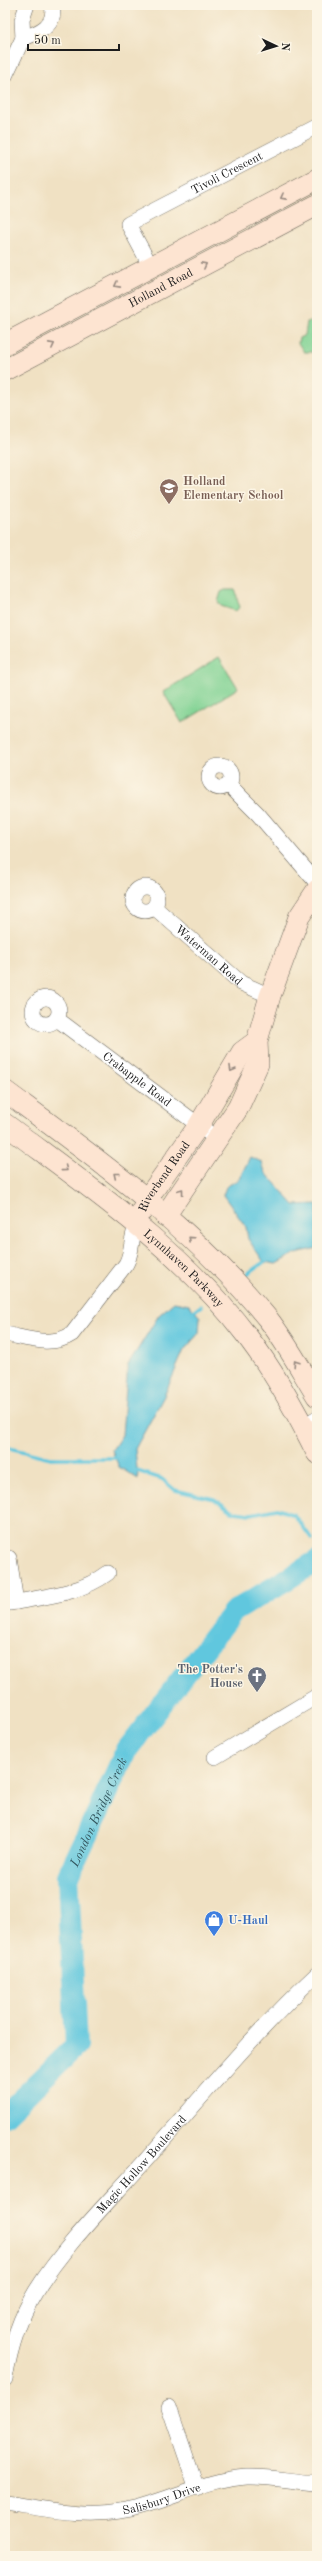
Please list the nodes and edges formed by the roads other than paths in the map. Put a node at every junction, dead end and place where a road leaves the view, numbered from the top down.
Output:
1 (27, 5) edge
2 (52, 5) edge
3 (23, 38) junction
4 (5, 76) edge
5 (317, 126) edge
6 (317, 179) edge
7 (317, 205) edge
8 (151, 266) junction
9 (5, 344) edge
10 (5, 370) edge
11 (229, 785) dead end
12 (317, 883) edge
13 (317, 890) edge
14 (154, 907) dead end
15 (270, 996) junction
16 (57, 1019) dead end
17 (257, 1041) junction
18 (5, 1091) edge
19 (5, 1124) edge
20 (199, 1126) junction
21 (217, 1139) junction
22 (147, 1199) junction
23 (165, 1216) junction
24 (137, 1224) junction
25 (5, 1334) edge
26 (317, 1396) edge
27 (310, 1422) edge
28 (317, 1453) edge
29 (9, 1558) dead end
30 (108, 1573) dead end
31 (11, 1603) edge
32 (317, 1696) edge
33 (215, 1757) dead end
34 (317, 1974) edge
35 (8, 2349) edge
36 (5, 2379) edge
37 (169, 2407) dead end
38 (317, 2483) edge
39 (197, 2489) junction
40 (5, 2503) edge

1 - 3 street
2 - 3 street
3 - 4 street
5 - 8 street, Tivoli Crescent
6 -> 8 main road, Holland Road
10 -> 7 main road, Holland Road
8 -> 9 main road, Holland Road
11 - 12 street
13 - 15 main road, Riverbend Road
14 - 15 street, Waterman Road
15 - 17 main road, Riverbend Road
16 - 20 street, Crabapple Road
17 -> 20 main road, Riverbend Road
17 - 21 main road, Riverbend Road
22 -> 18 main road, Lynnhaven Parkway
19 -> 24 main road, Lynnhaven Parkway
20 - 21 street, Crabapple Road
20 - 22 main road, Riverbend Road
23 -> 21 main road, Riverbend Road
22 - 23 main road, Lynnhaven Parkway
22 - 24 main road, Riverbend Road
23 - 24 main road, Riverbend Road
26 -> 23 main road, Lynnhaven Parkway
24 - 25 street
24 - 27 main road, Lynnhaven Parkway
27 - 28 main road, Lynnhaven Parkway
29 - 31 street
30 - 31 street
32 - 33 street
34 - 35 street, Magic Hollow Boulevard
35 - 36 street, Magic Hollow Boulevard
37 - 39 street
38 - 39 street, Salisbury Drive
39 - 40 street, Salisbury Drive

